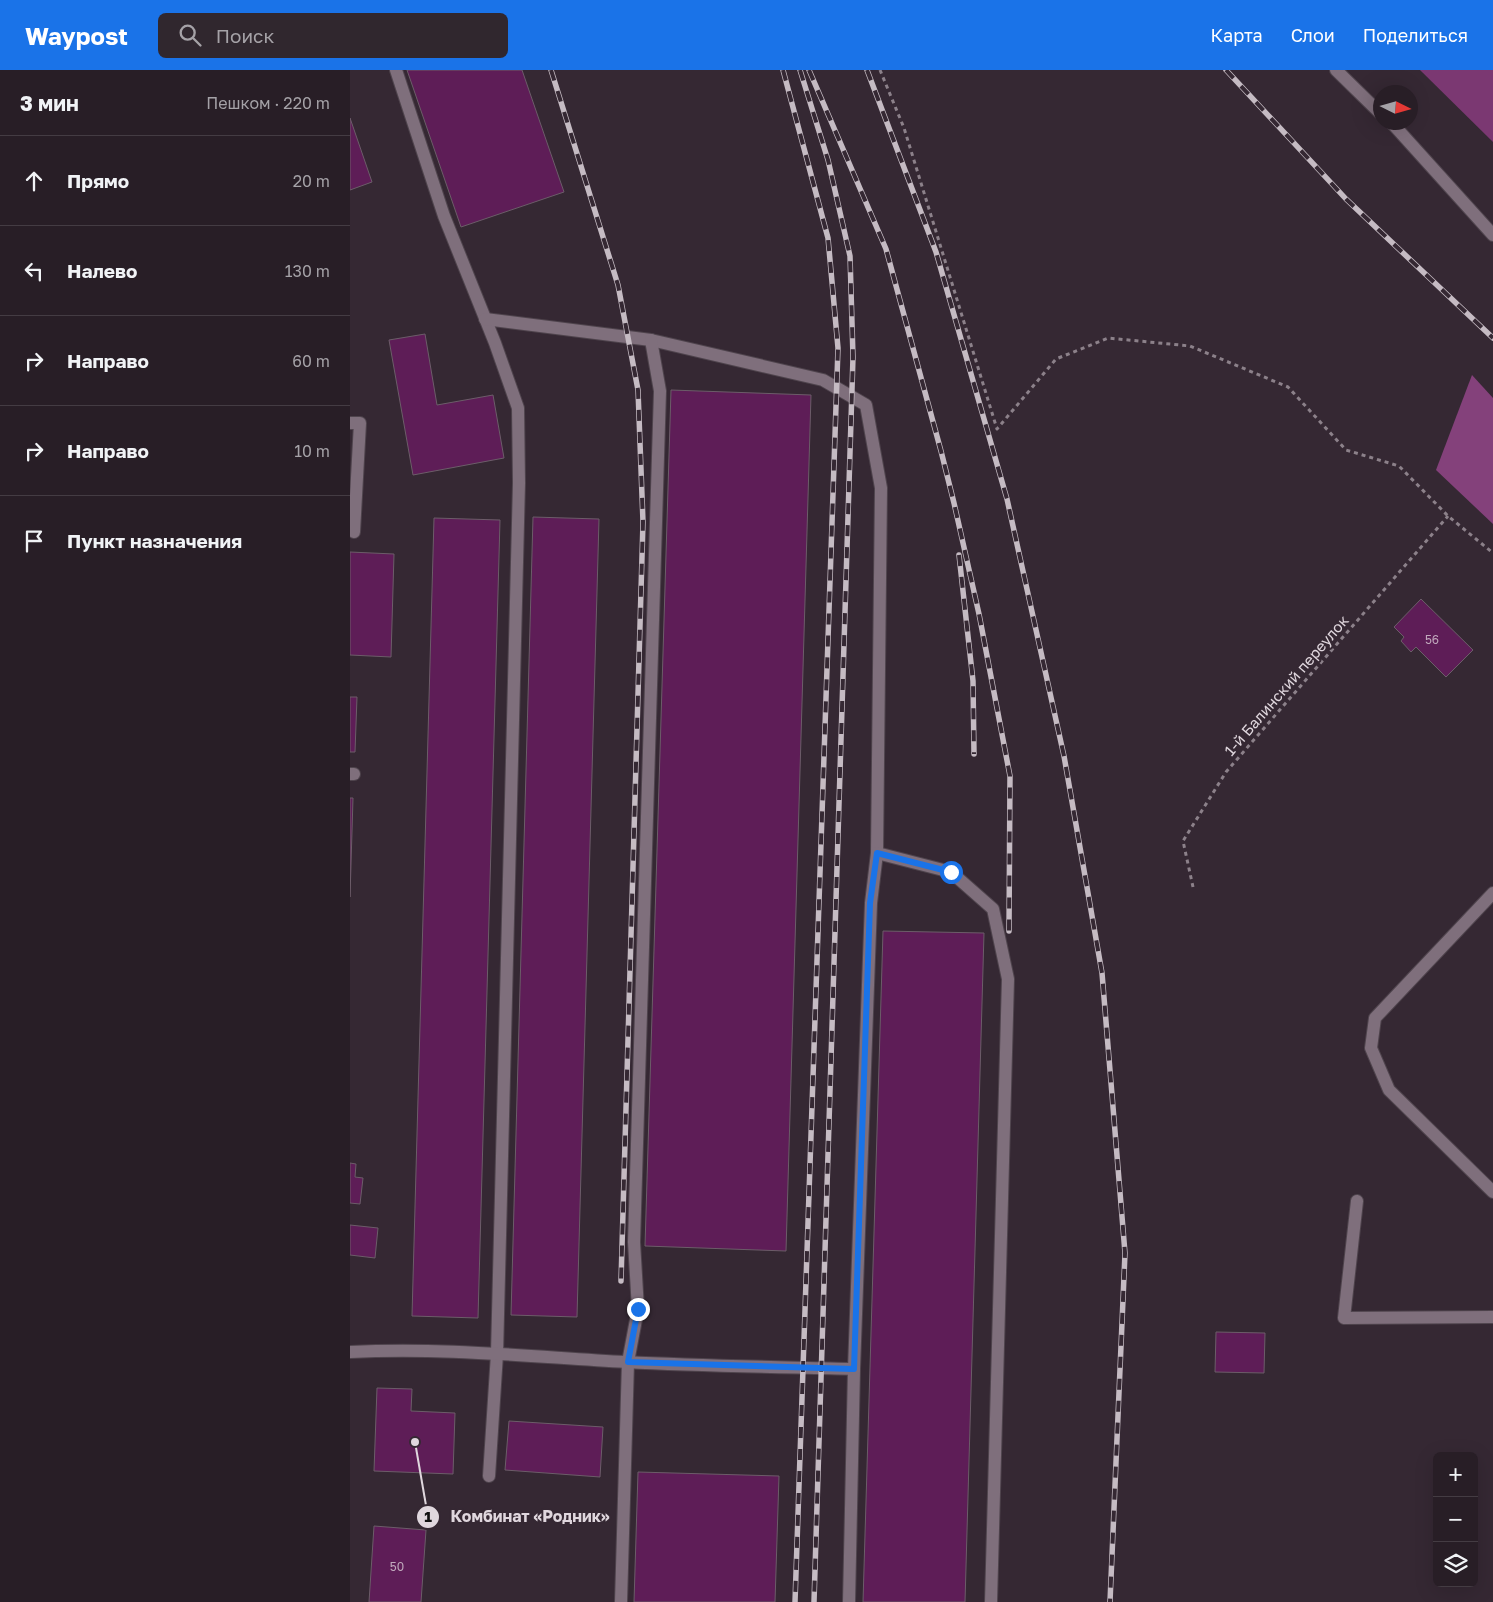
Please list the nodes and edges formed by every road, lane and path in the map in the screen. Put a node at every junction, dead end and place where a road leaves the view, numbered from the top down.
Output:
1 (396, 70) edge
2 (880, 70) edge
3 (1336, 70) edge
4 (1373, 106) edge
5 (1398, 130) edge
6 (1493, 235) edge
7 (485, 318) junction
8 (651, 340) junction
9 (350, 423) edge
10 (1448, 516) junction
11 (354, 532) dead end
12 (1493, 553) edge
13 (877, 853) junction
14 (1193, 887) dead end
15 (1493, 893) edge
16 (1493, 1192) edge
17 (1357, 1201) dead end
18 (1493, 1317) edge
19 (350, 1352) edge
20 (497, 1354) junction
21 (628, 1362) junction
22 (854, 1369) junction
23 (489, 1476) dead end
24 (621, 1602) edge
25 (849, 1602) edge
26 (992, 1602) edge

1 - 7 street
2 - 10 path
3 - 4 street
5 - 6 street
7 - 8 street
7 - 20 street
8 - 13 street
8 - 21 street
9 - 11 street
10 - 12 path
10 - 14 path, 1-й Балинский переулок
13 - 22 street
13 - 26 street
15 - 16 street
17 - 18 street
19 - 20 street
20 - 21 street
20 - 23 street
21 - 22 street
21 - 24 street
22 - 25 street

